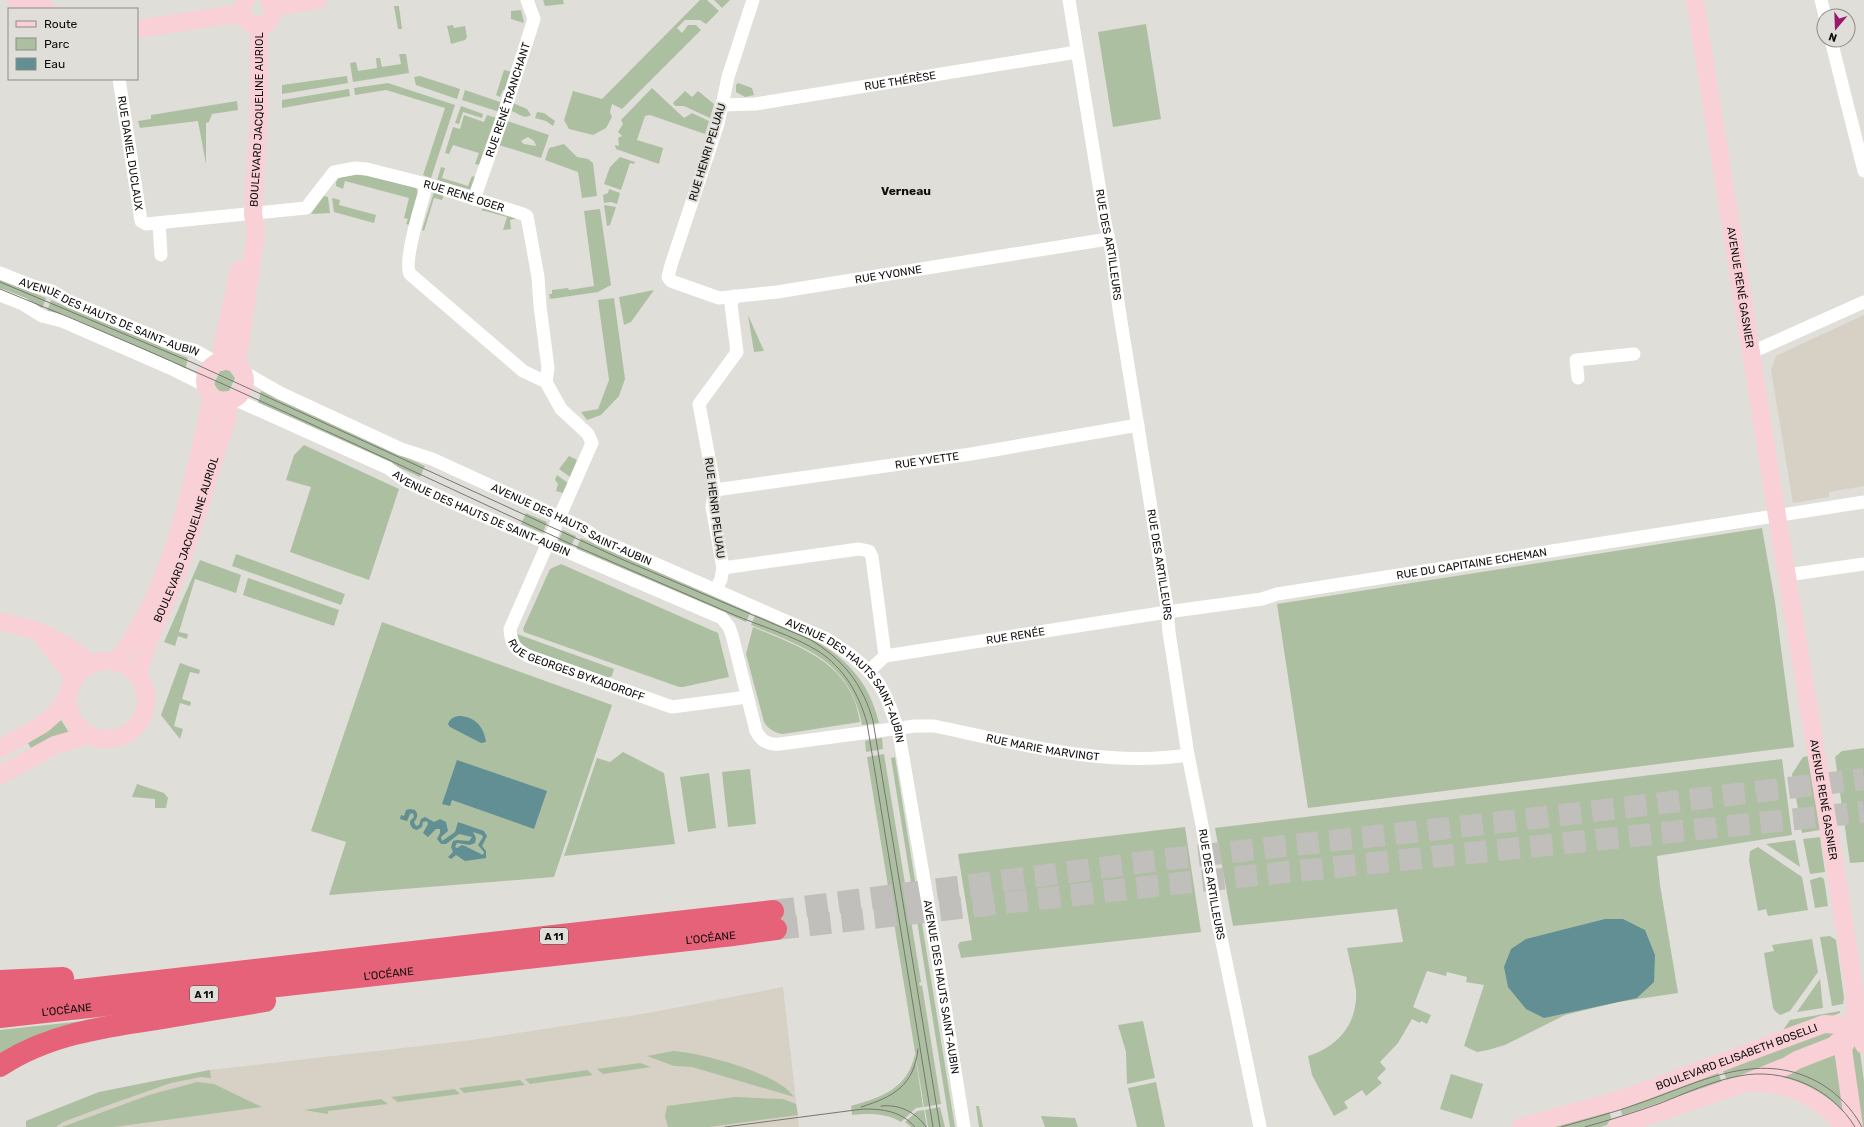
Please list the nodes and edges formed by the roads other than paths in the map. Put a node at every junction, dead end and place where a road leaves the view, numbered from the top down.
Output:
1 (16, 0) edge
2 (318, 0) edge
3 (527, 0) edge
4 (753, 0) edge
5 (1069, 0) edge
6 (1695, 0) edge
7 (271, 4) edge
8 (244, 6) edge
9 (43, 8) edge
10 (259, 25) junction
11 (138, 29) edge
12 (1833, 48) edge
13 (1077, 52) junction
14 (120, 80) edge
15 (722, 105) junction
16 (1864, 171) edge
17 (426, 184) junction
18 (474, 199) junction
19 (253, 214) junction
20 (159, 223) junction
21 (1108, 239) junction
22 (161, 255) dead end
23 (0, 273) edge
24 (671, 281) joint
25 (0, 295) edge
26 (734, 296) junction
27 (1864, 302) edge
28 (1752, 352) junction
29 (1634, 354) dead end
30 (229, 365) junction
31 (1578, 378) dead end
32 (546, 382) junction
33 (208, 390) junction
34 (231, 400) junction
35 (1138, 426) junction
36 (432, 459) joint
37 (715, 490) junction
38 (1864, 502) edge
39 (558, 516) junction
40 (1777, 516) junction
41 (547, 544) junction
42 (1864, 564) edge
43 (723, 568) junction
44 (1787, 575) junction
45 (716, 589) junction
46 (1167, 612) junction
47 (0, 622) edge
48 (38, 632) junction
49 (885, 656) junction
50 (116, 662) junction
51 (92, 665) junction
52 (869, 671) junction
53 (138, 676) junction
54 (72, 686) junction
55 (747, 697) junction
56 (898, 728) junction
57 (90, 735) junction
58 (0, 749) edge
59 (1188, 755) junction
60 (0, 775) edge
61 (409, 971) junction
62 (0, 981) edge
63 (149, 982) junction
64 (0, 999) edge
65 (0, 1017) edge
66 (1860, 1024) edge
67 (1864, 1045) edge
68 (0, 1066) edge
69 (1745, 1083) junction
70 (964, 1127) edge
71 (1260, 1127) edge
72 (1522, 1127) edge
73 (1616, 1127) edge
74 (1844, 1127) edge
75 (1854, 1127) edge

1 - 9 main road
2 - 7 main road
3 - 18 street, RUE RENÉ TRANCHANT
4 - 15 street, RUE HENRI PELUAU
5 - 13 street, RUE DES ARTILLEURS
6 - 28 main road, AVENUE RENÉ GASNIER
7 - 10 main road
8 - 10 main road
8 - 11 main road
10 - 19 main road, BOULEVARD JACQUELINE AURIOL
12 - 16 street
13 - 15 street, RUE THÉRÈSE
13 - 21 street, RUE DES ARTILLEURS
14 - 20 street, RUE DANIEL DUCLAUX
15 - 24 street, RUE HENRI PELUAU
17 - 18 street, RUE RENÉ OGER
17 - 19 street
17 - 32 street, RUE RENÉ OGER
18 - 32 street, RUE RENÉ OGER
19 - 20 street
19 - 30 main road, BOULEVARD JACQUELINE AURIOL
20 - 22 street
21 - 26 street, RUE YVONNE
21 - 35 street, RUE DES ARTILLEURS
23 - 30 street, AVENUE DES HAUTS DE SAINT-AUBIN
24 - 26 street, RUE YVONNE
25 - 33 street, AVENUE DES HAUTS DE SAINT-AUBIN
26 - 37 street, RUE HENRI PELUAU
27 - 28 street
28 - 40 main road, AVENUE RENÉ GASNIER
29 - 31 street
30 - 33 main road
30 - 34 main road
30 - 36 street, AVENUE DES HAUTS DE SAINT-AUBIN
32 - 39 street
33 - 34 main road
33 - 50 main road, BOULEVARD JACQUELINE AURIOL
34 - 41 street, AVENUE DES HAUTS DE SAINT-AUBIN
34 - 53 main road, BOULEVARD JACQUELINE AURIOL
35 - 37 street, RUE YVETTE
35 - 46 street, RUE DES ARTILLEURS
36 - 39 street, AVENUE DES HAUTS SAINT-AUBIN
37 - 43 street, RUE HENRI PELUAU
38 - 40 street, RUE DU CAPITAINE ECHEMAN
39 - 41 street, RUE GEORGES BYKADOROFF
39 - 45 street, AVENUE DES HAUTS SAINT-AUBIN
40 - 44 main road, AVENUE RENÉ GASNIER
40 - 46 street, RUE DU CAPITAINE ECHEMAN
41 - 55 street, AVENUE DES HAUTS DE SAINT-AUBIN
41 - 55 street, RUE GEORGES BYKADOROFF
42 - 44 street
43 - 45 street, RUE HENRI PELUAU
43 - 49 street
44 - 66 main road, AVENUE RENÉ GASNIER
45 - 52 street, AVENUE DES HAUTS SAINT-AUBIN
46 - 49 street, RUE RENÉE
46 - 59 street, RUE DES ARTILLEURS
47 - 48 main road
48 - 51 main road
48 - 54 main road
49 - 52 street
50 - 51 main road
50 - 53 main road
51 - 54 main road
52 - 56 street, AVENUE DES HAUTS SAINT-AUBIN
53 - 57 main road
54 - 57 main road
54 - 58 main road
55 - 56 street, RUE MARIE MARVINGT
56 - 59 street, RUE MARIE MARVINGT
56 - 70 street, AVENUE DES HAUTS SAINT-AUBIN
57 - 60 main road
59 - 71 street, RUE DES ARTILLEURS
61 - 63 highway, L’OCÉANE / A 11
61 - 65 highway, L’OCÉANE / A 11
61 - 68 highway
62 - 63 highway
63 - 64 highway, L’OCÉANE / A 11
66 - 67 main road
66 - 69 main road
66 - 72 main road, BOULEVARD ELISABETH BOSELLI
66 - 75 main road
69 - 73 main road
69 - 74 main road

